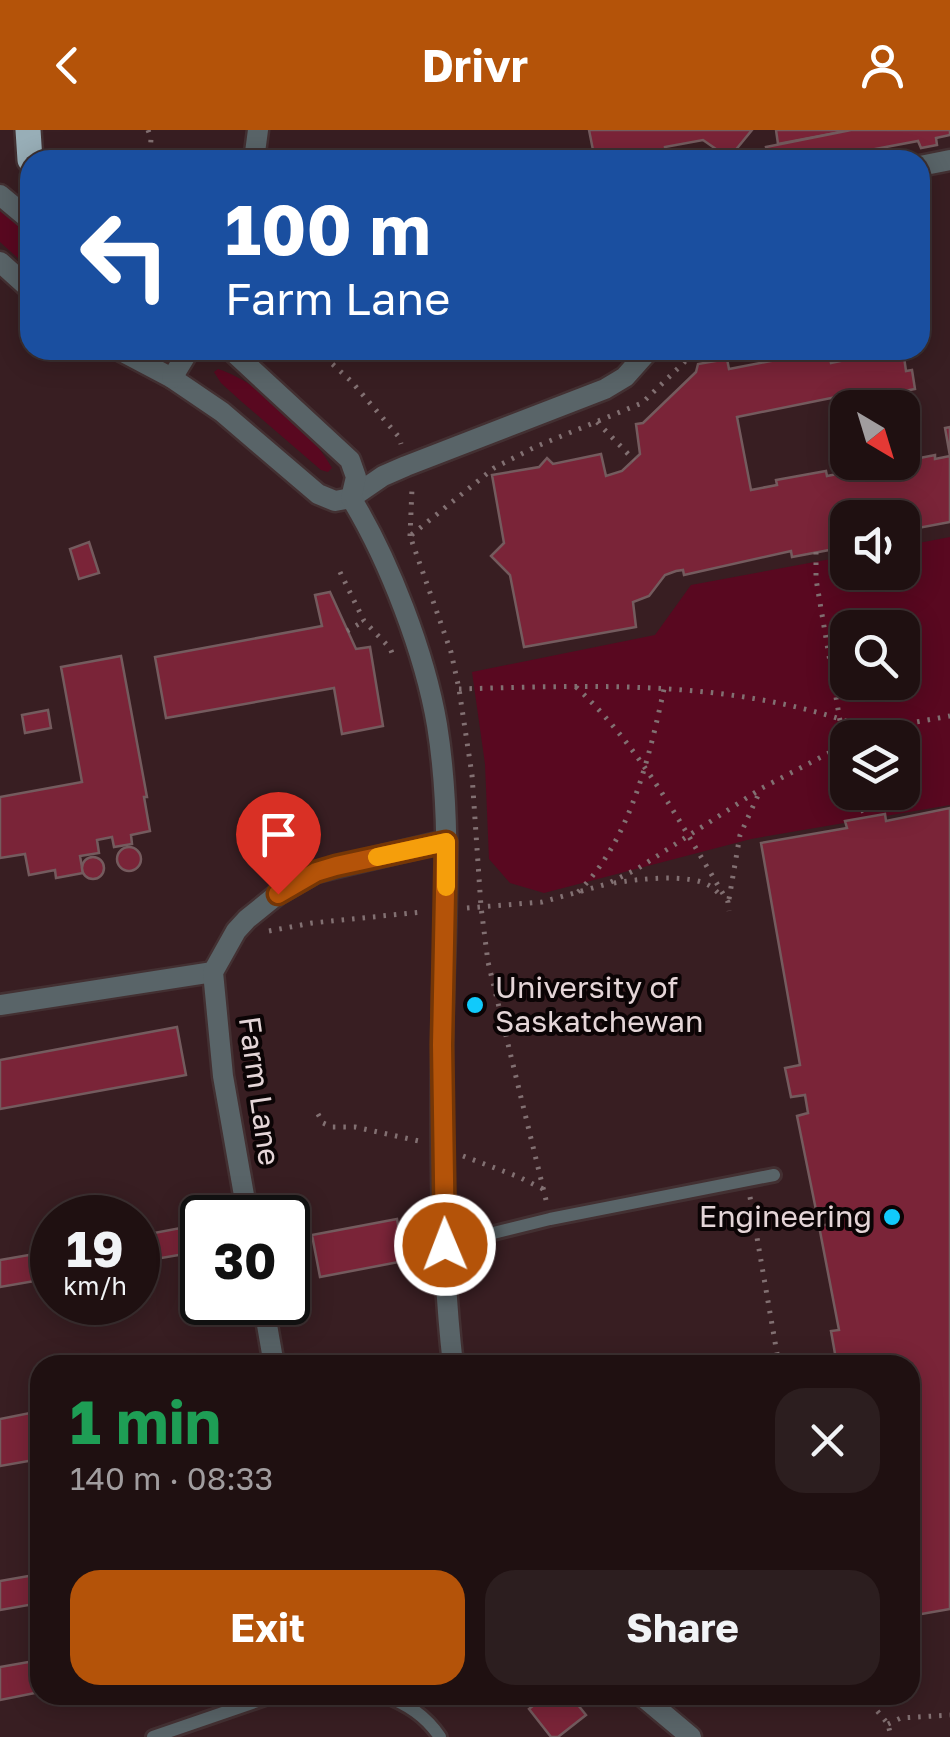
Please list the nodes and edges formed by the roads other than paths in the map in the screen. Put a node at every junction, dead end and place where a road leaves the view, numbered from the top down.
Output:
1 (0, 195) edge
2 (20, 212) edge
3 (0, 262) edge
4 (20, 280) edge
5 (139, 360) edge
6 (182, 360) edge
7 (243, 360) edge
8 (640, 360) edge
9 (172, 378) junction
10 (350, 498) junction
11 (446, 842) junction
12 (213, 972) junction
13 (0, 1005) edge
14 (774, 1174) dead end
15 (244, 1195) edge
16 (445, 1245) junction
17 (267, 1325) edge
18 (272, 1355) edge
19 (452, 1355) edge
20 (246, 1705) edge
21 (408, 1705) edge
22 (652, 1705) edge
23 (153, 1737) edge
24 (440, 1737) edge
25 (692, 1737) edge

1 - 2 street
3 - 4 street
5 - 9 street
6 - 9 street
7 - 10 street
8 - 10 street
9 - 10 street
10 - 11 street
11 - 12 street
11 - 16 street
12 - 13 street
12 - 15 street, Farm Lane
14 - 16 lane
16 - 19 street
17 - 18 street
20 - 23 lane
21 - 24 lane
22 - 25 street

